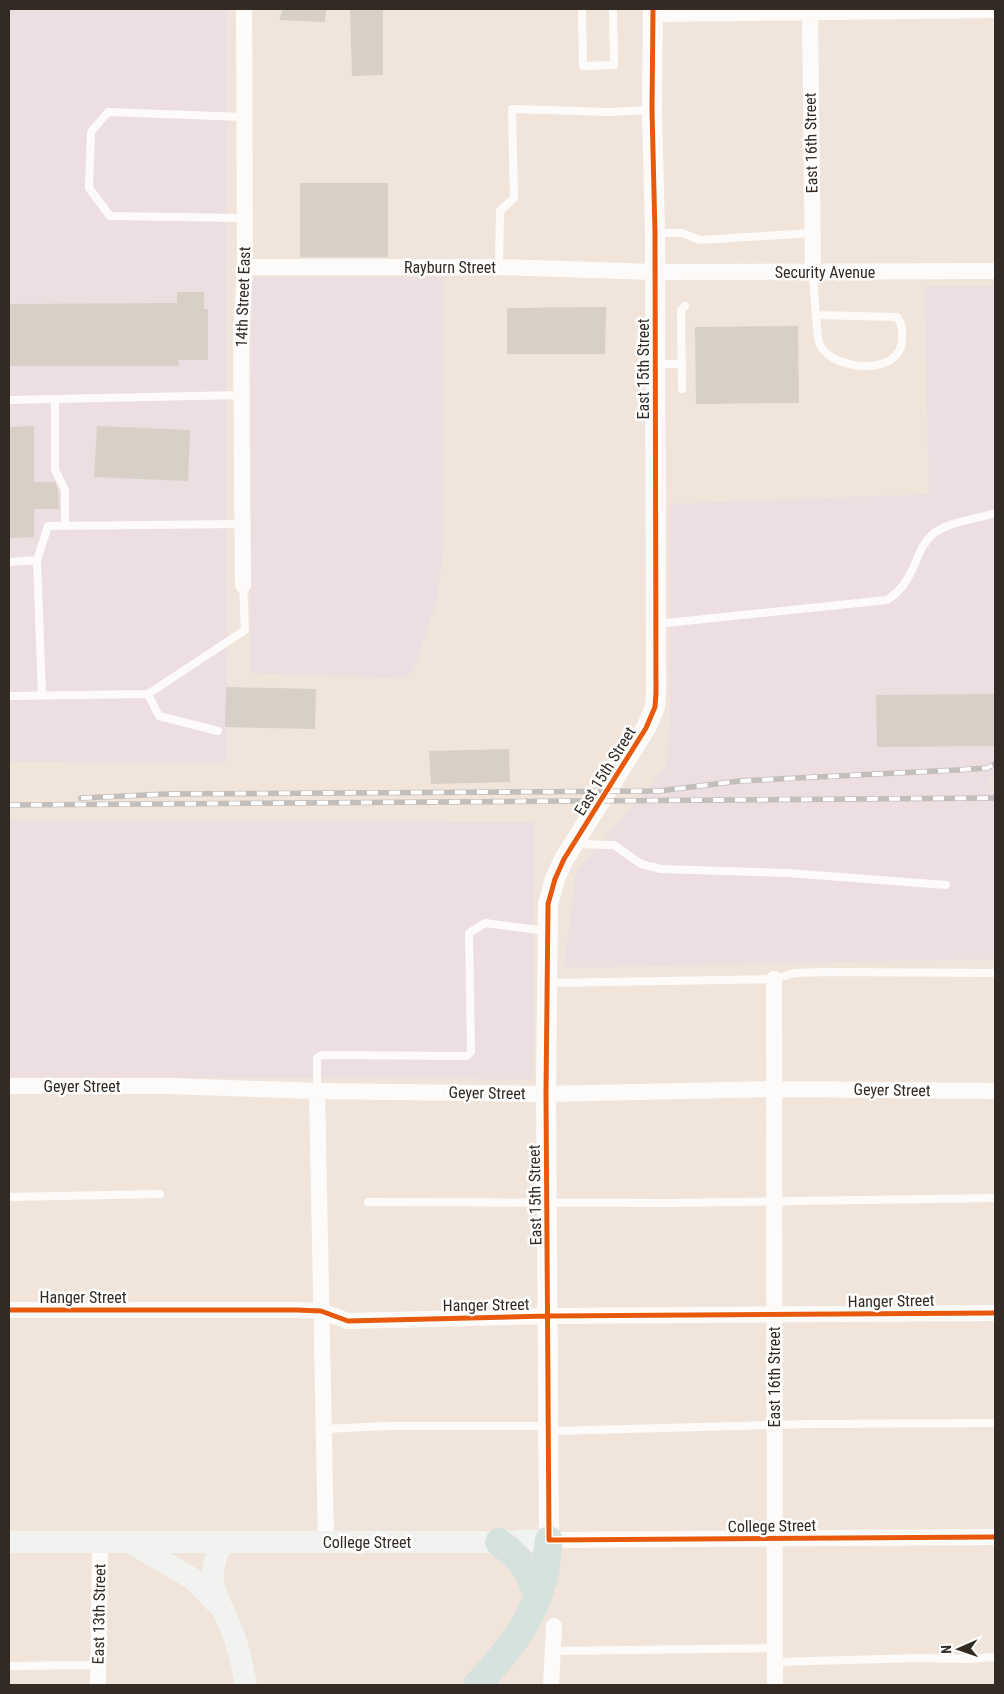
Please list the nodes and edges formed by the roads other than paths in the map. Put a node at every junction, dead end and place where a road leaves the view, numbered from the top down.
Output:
1 (244, 9) edge
2 (582, 9) edge
3 (614, 10) dead end
4 (995, 10) edge
5 (653, 11) edge
6 (810, 13) junction
7 (652, 110) junction
8 (244, 117) junction
9 (245, 218) junction
10 (655, 233) junction
11 (812, 233) junction
12 (245, 267) junction
13 (499, 267) junction
14 (995, 271) edge
15 (655, 272) junction
16 (813, 272) junction
17 (685, 306) dead end
18 (816, 315) junction
19 (655, 364) junction
20 (682, 364) junction
21 (682, 389) dead end
22 (241, 395) junction
23 (55, 399) junction
24 (9, 400) edge
25 (995, 513) edge
26 (242, 524) junction
27 (65, 526) junction
28 (37, 560) junction
29 (9, 562) edge
30 (243, 585) joint
31 (656, 624) junction
32 (148, 694) junction
33 (42, 695) junction
34 (9, 696) edge
35 (218, 731) dead end
36 (574, 844) junction
37 (946, 885) dead end
38 (547, 931) junction
39 (995, 973) edge
40 (774, 979) junction
41 (547, 983) junction
42 (9, 1086) edge
43 (775, 1089) junction
44 (317, 1091) junction
45 (995, 1091) edge
46 (546, 1094) junction
47 (160, 1194) dead end
48 (9, 1197) edge
49 (995, 1198) edge
50 (774, 1200) junction
51 (368, 1202) dead end
52 (548, 1202) junction
53 (9, 1310) edge
54 (321, 1311) junction
55 (995, 1312) edge
56 (774, 1315) junction
57 (548, 1316) junction
58 (995, 1423) edge
59 (774, 1425) junction
60 (324, 1429) junction
61 (548, 1429) junction
62 (995, 1537) edge
63 (774, 1539) junction
64 (549, 1540) junction
65 (9, 1542) edge
66 (222, 1542) junction
67 (326, 1542) junction
68 (499, 1542) junction
69 (132, 1543) junction
70 (196, 1543) junction
71 (100, 1544) junction
72 (193, 1579) junction
73 (537, 1596) junction
74 (222, 1612) junction
75 (554, 1626) dead end
76 (552, 1651) junction
77 (775, 1655) junction
78 (995, 1657) edge
79 (99, 1665) junction
80 (9, 1666) edge
81 (98, 1685) edge
82 (246, 1685) edge
83 (477, 1685) edge
84 (551, 1685) edge
85 (775, 1685) edge

1 - 8 street, 14th Street East
2 - 3 lane
4 - 6 street
5 - 6 street
5 - 7 street, East 15th Street
6 - 11 street, East 16th Street
7 - 10 street, East 15th Street
7 - 13 lane
8 - 9 street, 14th Street East
8 - 9 lane
9 - 12 street, 14th Street East
10 - 11 lane
10 - 15 street, East 15th Street
11 - 16 street, East 16th Street
12 - 13 street, Rayburn Street
12 - 22 street, 14th Street East
13 - 15 street, Rayburn Street
14 - 16 street, Security Avenue
15 - 16 street, Security Avenue
15 - 19 street, East 15th Street
16 - 18 lane
17 - 20 lane
18 - 18 lane
19 - 20 lane
19 - 31 street, East 15th Street
20 - 21 lane
22 - 23 lane
22 - 26 street, 14th Street East
23 - 24 lane
23 - 27 lane
25 - 31 lane
26 - 27 lane
26 - 30 street, 14th Street East
27 - 28 lane
28 - 29 lane
28 - 33 lane
30 - 32 lane
31 - 36 street, East 15th Street
32 - 33 lane
32 - 35 lane
33 - 34 lane
36 - 37 lane
36 - 38 street, East 15th Street
38 - 41 street, East 15th Street
38 - 44 lane
39 - 40 lane
40 - 41 lane
40 - 43 street, East 16th Street
41 - 46 street, East 15th Street
42 - 44 street, Geyer Street
43 - 45 street, Geyer Street
43 - 46 street, Geyer Street
43 - 50 street, East 16th Street
44 - 46 street, Geyer Street
44 - 54 street
46 - 52 street, East 15th Street
47 - 48 lane
49 - 50 lane
50 - 52 lane
50 - 56 street, East 16th Street
51 - 52 lane
52 - 57 street, East 15th Street
53 - 54 street, Hanger Street
54 - 57 street, Hanger Street
54 - 60 street
55 - 56 street, Hanger Street
56 - 57 street, Hanger Street
56 - 59 street, East 16th Street
57 - 61 street, East 15th Street
58 - 59 lane
59 - 61 lane
59 - 63 street, East 16th Street
60 - 61 lane
60 - 67 street
61 - 64 street, East 15th Street
62 - 63 street, College Street
63 - 64 street, College Street
63 - 77 street, East 16th Street
64 - 68 main road, College Street
64 - 73 highway
65 - 71 main road, College Street
66 - 67 main road, College Street
66 - 70 main road, College Street
66 - 74 main road
67 - 68 main road, College Street
68 - 73 highway
69 - 70 main road, College Street
69 - 71 main road, College Street
69 - 72 main road
70 - 72 main road
71 - 79 street, East 13th Street
72 - 74 main road
73 - 83 highway
74 - 82 main road
75 - 76 street
76 - 77 lane
76 - 84 street
77 - 78 lane
77 - 85 street, East 16th Street
79 - 80 lane
79 - 81 street, East 13th Street

